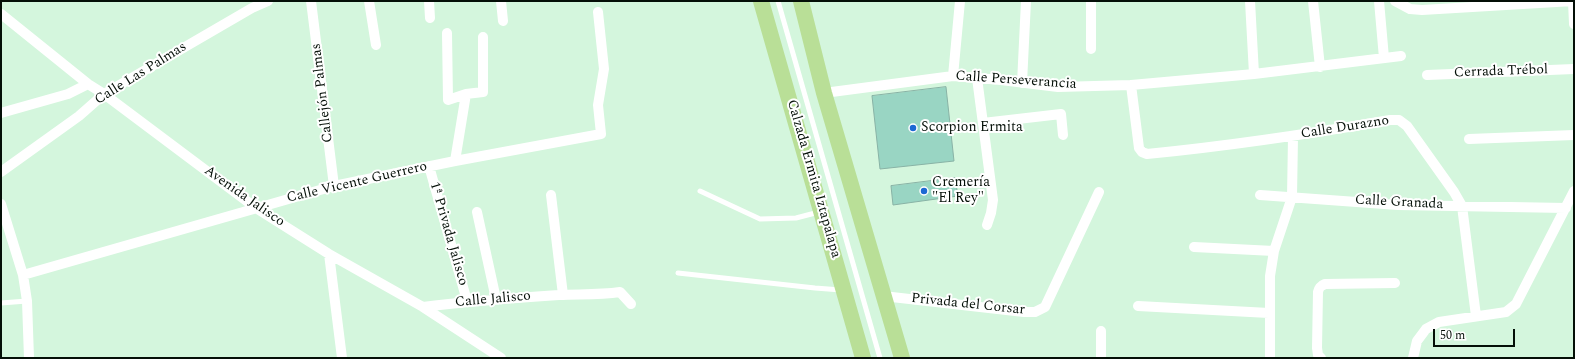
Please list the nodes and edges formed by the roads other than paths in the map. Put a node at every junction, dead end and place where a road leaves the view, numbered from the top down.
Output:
1 (268, 1) edge
2 (311, 1) edge
3 (368, 1) edge
4 (429, 1) edge
5 (501, 1) edge
6 (761, 1) edge
7 (778, 1) edge
8 (801, 1) edge
9 (960, 1) edge
10 (1026, 1) edge
11 (1091, 1) edge
12 (1250, 1) edge
13 (1313, 1) edge
14 (1378, 1) edge
15 (1395, 1) edge
16 (1573, 1) edge
17 (598, 12) dead end
18 (1, 14) edge
19 (430, 18) dead end
20 (503, 21) dead end
21 (1574, 24) edge
22 (447, 33) dead end
23 (483, 37) dead end
24 (376, 45) dead end
25 (1090, 49) dead end
26 (1401, 56) dead end
27 (1384, 58) junction
28 (1320, 66) junction
29 (1574, 69) edge
30 (1254, 74) junction
31 (1427, 75) dead end
32 (953, 76) junction
33 (977, 78) junction
34 (1022, 82) junction
35 (88, 84) junction
36 (1131, 85) junction
37 (824, 93) junction
38 (104, 94) junction
39 (466, 94) junction
40 (1, 113) edge
41 (983, 123) junction
42 (1574, 135) edge
43 (1063, 136) dead end
44 (1292, 137) junction
45 (1469, 139) dead end
46 (455, 161) junction
47 (429, 166) junction
48 (1, 172) edge
49 (334, 186) junction
50 (700, 191) dead end
51 (1574, 191) edge
52 (1099, 192) dead end
53 (551, 194) dead end
54 (1260, 195) dead end
55 (1292, 197) junction
56 (1, 204) edge
57 (1462, 206) junction
58 (256, 208) junction
59 (1566, 208) junction
60 (477, 212) dead end
61 (822, 212) junction
62 (987, 225) dead end
63 (1194, 247) dead end
64 (1274, 251) junction
65 (329, 254) junction
66 (678, 273) dead end
67 (23, 275) junction
68 (1395, 283) dead end
69 (844, 290) junction
70 (563, 295) junction
71 (883, 296) junction
72 (496, 299) junction
73 (27, 301) junction
74 (467, 301) junction
75 (1, 303) edge
76 (631, 304) dead end
77 (1138, 306) dead end
78 (423, 307) junction
79 (1270, 313) junction
80 (1476, 316) junction
81 (1101, 331) dead end
82 (29, 358) edge
83 (342, 358) edge
84 (501, 358) edge
85 (863, 358) edge
86 (880, 358) edge
87 (902, 358) edge
88 (1101, 358) edge
89 (1270, 358) edge
90 (1321, 358) edge
91 (1413, 358) edge

1 - 38 street, Calle Las Palmas
2 - 49 street, Callejón Palmas
3 - 24 street
4 - 19 street
5 - 20 street
6 - 61 main road, Calzada Ermita Iztapalapa
7 - 86 lane
8 - 37 main road
9 - 32 street
10 - 34 street
11 - 25 street
12 - 30 street
13 - 28 street
14 - 27 street
15 - 16 street
16 - 21 street
17 - 46 street, Calle Vicente Guerrero
18 - 35 street, Avenida Jalisco
22 - 39 street
23 - 39 street
26 - 27 street
27 - 28 street
28 - 30 street, Calle Perseverancia
29 - 31 street, Cerrada Trébol
30 - 36 street, Calle Perseverancia
32 - 33 street, Calle Perseverancia
32 - 37 street, Calle Perseverancia
33 - 34 street, Calle Perseverancia
33 - 41 street
34 - 36 street, Calle Perseverancia
35 - 38 street, Avenida Jalisco
35 - 40 street
36 - 44 street, Calle Durazno
37 - 71 main road
38 - 48 street, Calle Las Palmas
38 - 58 street, Avenida Jalisco
39 - 46 street
41 - 43 street
41 - 62 street
42 - 45 street
44 - 55 street
44 - 57 street, Calle Durazno
46 - 47 street, Calle Vicente Guerrero
47 - 49 street, Calle Vicente Guerrero
47 - 74 street, 1ª Privada Jalisco
49 - 58 street, Calle Vicente Guerrero
50 - 61 lane
51 - 59 street
52 - 71 street, Privada del Corsar
53 - 70 street
54 - 55 street, Calle Granada
55 - 57 street, Calle Granada
55 - 64 street
56 - 67 street
57 - 59 street, Calle Granada
57 - 80 street, Calle Durazno
58 - 65 street, Avenida Jalisco
58 - 67 street, Calle Vicente Guerrero
59 - 80 street
60 - 72 street
61 - 69 main road, Calzada Ermita Iztapalapa
63 - 64 street
64 - 79 street
65 - 78 street, Avenida Jalisco
65 - 83 street
66 - 69 lane
67 - 73 street
68 - 90 street
69 - 85 main road, Calzada Ermita Iztapalapa
70 - 72 street, Calle Jalisco
70 - 76 street, Calle Jalisco
71 - 87 main road
72 - 74 street, Calle Jalisco
73 - 75 lane
73 - 82 street
74 - 78 street, Calle Jalisco
77 - 79 street
78 - 84 street, Avenida Jalisco
79 - 89 street
80 - 91 street
81 - 88 street

